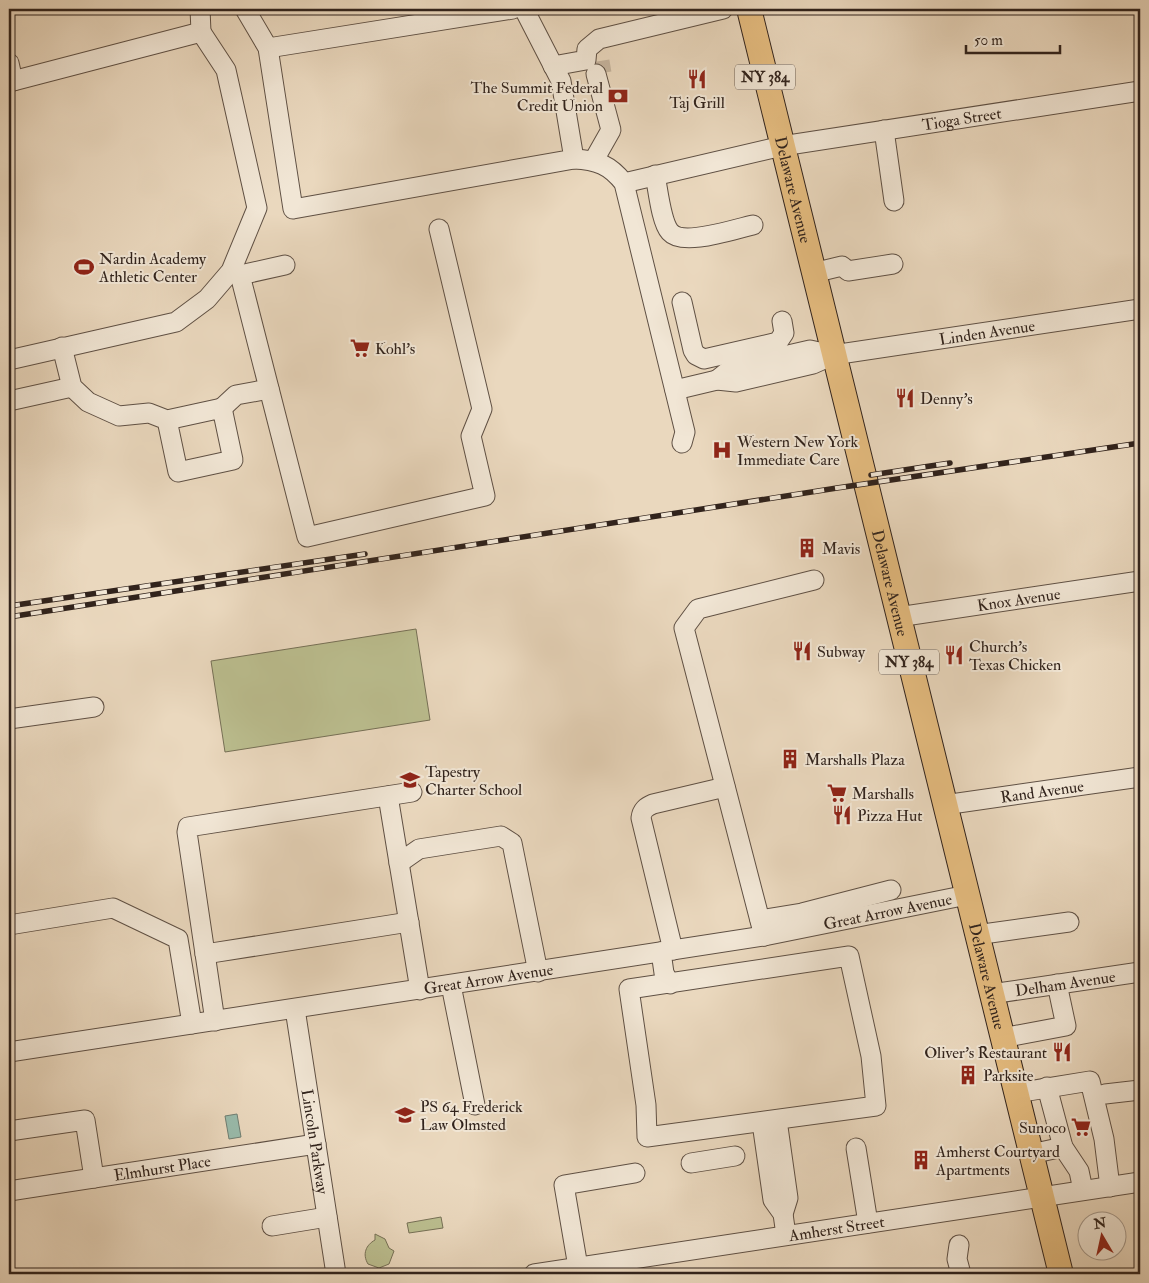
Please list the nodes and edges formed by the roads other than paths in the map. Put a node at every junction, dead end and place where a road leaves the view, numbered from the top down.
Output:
1 (200, 9) edge
2 (245, 9) edge
3 (513, 9) edge
4 (524, 9) edge
5 (723, 9) edge
6 (749, 9) edge
7 (201, 32) junction
8 (268, 48) junction
9 (597, 64) junction
10 (553, 66) junction
11 (10, 75) edge
12 (1140, 92) edge
13 (884, 130) junction
14 (782, 146) junction
15 (574, 159) junction
16 (594, 160) junction
17 (655, 175) junction
18 (624, 183) junction
19 (894, 201) dead end
20 (753, 225) dead end
21 (439, 229) dead end
22 (893, 264) dead end
23 (285, 265) dead end
24 (236, 273) junction
25 (813, 273) junction
26 (682, 302) dead end
27 (1140, 309) edge
28 (782, 321) dead end
29 (62, 347) junction
30 (833, 355) junction
31 (9, 360) edge
32 (72, 387) junction
33 (269, 389) junction
34 (675, 390) junction
35 (9, 402) edge
36 (222, 408) junction
37 (167, 420) junction
38 (682, 443) dead end
39 (814, 580) dead end
40 (1140, 581) edge
41 (898, 617) junction
42 (94, 706) dead end
43 (9, 719) edge
44 (1140, 777) edge
45 (725, 787) junction
46 (412, 792) dead end
47 (388, 796) junction
48 (944, 805) junction
49 (399, 863) junction
50 (890, 890) dead end
51 (966, 895) junction
52 (409, 922) junction
53 (1069, 922) dead end
54 (9, 924) edge
55 (762, 928) junction
56 (976, 935) junction
57 (667, 951) junction
58 (205, 954) junction
59 (538, 972) junction
60 (1140, 972) edge
61 (670, 984) junction
62 (1057, 984) junction
63 (451, 985) junction
64 (420, 990) junction
65 (991, 994) junction
66 (295, 1009) junction
67 (215, 1021) junction
68 (192, 1024) junction
69 (1002, 1038) junction
70 (9, 1052) edge
71 (1047, 1087) junction
72 (1140, 1090) edge
73 (1016, 1094) junction
74 (1105, 1094) dead end
75 (475, 1105) dead end
76 (770, 1122) junction
77 (9, 1131) edge
78 (316, 1144) junction
79 (856, 1148) dead end
80 (1031, 1154) junction
81 (1068, 1154) junction
82 (735, 1156) dead end
83 (1106, 1156) junction
84 (691, 1163) dead end
85 (635, 1173) dead end
86 (94, 1178) junction
87 (1140, 1182) edge
88 (1110, 1187) junction
89 (1083, 1190) junction
90 (9, 1191) edge
91 (1042, 1196) junction
92 (328, 1217) junction
93 (868, 1222) junction
94 (272, 1226) dead end
95 (786, 1235) junction
96 (959, 1245) dead end
97 (578, 1267) junction
98 (336, 1274) edge
99 (534, 1274) edge
100 (961, 1274) edge
101 (1061, 1274) edge

1 - 7 street
2 - 8 street
3 - 8 street
4 - 10 street
5 - 9 street
6 - 14 main road, Delaware Avenue / NY 384
7 - 11 street
7 - 24 street
8 - 15 street
9 - 10 street
9 - 16 street
10 - 15 street
12 - 13 street, Tioga Street
13 - 14 street, Tioga Street
13 - 19 street
14 - 17 street, Tioga Street
14 - 25 main road, Delaware Avenue / NY 384
15 - 16 street
16 - 18 street
17 - 18 street, Tioga Street
17 - 20 street
18 - 34 street
21 - 33 street
22 - 25 street
23 - 24 street
24 - 29 street
24 - 33 street
25 - 30 main road, Delaware Avenue / NY 384
26 - 28 street
27 - 30 street, Linden Avenue
29 - 31 street
29 - 32 street
30 - 34 street, Linden Avenue
30 - 41 main road, Delaware Avenue / NY 384
32 - 35 street
32 - 37 street
33 - 36 street
34 - 38 street
36 - 37 street
36 - 37 street
39 - 45 street
40 - 41 street, Knox Avenue
41 - 48 main road, Delaware Avenue / NY 384
42 - 43 street
44 - 48 street, Rand Avenue
45 - 55 street
45 - 57 street
46 - 47 street
47 - 49 street
47 - 58 street
48 - 51 main road, Delaware Avenue / NY 384
49 - 52 street
49 - 59 street
50 - 55 street
51 - 55 street, Great Arrow Avenue
51 - 56 main road, Delaware Avenue / NY 384
52 - 58 street
52 - 64 street
53 - 56 street
54 - 68 street
55 - 57 street, Great Arrow Avenue
56 - 65 main road, Delaware Avenue / NY 384
57 - 59 street, Great Arrow Avenue
57 - 61 street
58 - 67 street
59 - 63 street, Great Arrow Avenue
60 - 62 street, Delham Avenue
61 - 76 street
61 - 76 street
62 - 65 street, Delham Avenue
62 - 69 street
63 - 64 street, Great Arrow Avenue
63 - 75 street
64 - 66 street, Great Arrow Avenue
65 - 69 main road, Delaware Avenue / NY 384
66 - 67 street, Great Arrow Avenue
66 - 78 street, Lincoln Parkway
67 - 68 street, Great Arrow Avenue
68 - 70 street, Great Arrow Avenue
69 - 73 main road, Delaware Avenue / NY 384
71 - 73 street
71 - 81 street
71 - 83 street
72 - 74 street
73 - 80 main road, Delaware Avenue / NY 384
76 - 95 street
77 - 86 street
78 - 86 street, Elmhurst Place
78 - 92 street, Lincoln Parkway
79 - 93 street
80 - 81 street
80 - 91 main road, Delaware Avenue / NY 384
81 - 83 street
81 - 89 street
82 - 84 street
83 - 88 street
85 - 97 street
86 - 90 street, Elmhurst Place
87 - 88 street, Amherst Street
88 - 89 street, Amherst Street
89 - 91 street, Amherst Street
91 - 93 street, Amherst Street
91 - 101 main road, Delaware Avenue / NY 384
92 - 94 street
92 - 98 street, Lincoln Parkway
93 - 95 street, Amherst Street
95 - 97 street, Amherst Street
96 - 100 street
97 - 99 street, Amherst Street

